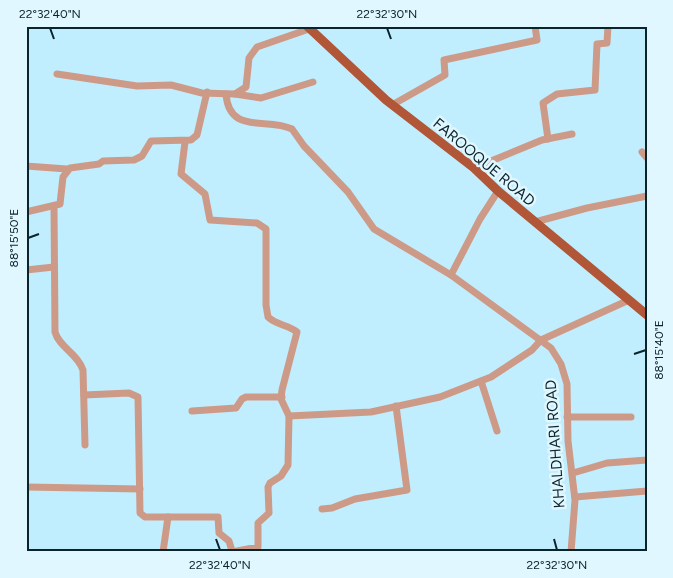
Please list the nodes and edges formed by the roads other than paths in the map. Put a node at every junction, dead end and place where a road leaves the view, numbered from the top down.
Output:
1 (535, 26) edge
2 (608, 26) edge
3 (308, 28) edge
4 (57, 74) dead end
5 (313, 82) dead end
6 (207, 92) junction
7 (226, 94) junction
8 (235, 94) junction
9 (392, 105) junction
10 (572, 134) dead end
11 (548, 139) junction
12 (185, 142) junction
13 (26, 166) edge
14 (474, 168) junction
15 (67, 169) junction
16 (498, 192) junction
17 (647, 196) edge
18 (54, 206) junction
19 (26, 212) edge
20 (535, 222) junction
21 (54, 266) junction
22 (26, 270) edge
23 (451, 275) junction
24 (628, 300) junction
25 (647, 315) edge
26 (541, 340) junction
27 (481, 381) junction
28 (84, 395) junction
29 (282, 397) junction
30 (396, 406) junction
31 (192, 411) dead end
32 (289, 416) junction
33 (567, 417) junction
34 (631, 417) dead end
35 (497, 431) dead end
36 (85, 444) dead end
37 (647, 460) edge
38 (573, 473) junction
39 (26, 487) edge
40 (140, 489) junction
41 (647, 491) edge
42 (575, 497) junction
43 (322, 509) dead end
44 (168, 517) junction
45 (232, 551) edge
46 (163, 552) edge
47 (571, 552) edge

1 - 9 street
2 - 11 street
3 - 8 street
3 - 9 main road, FAROOQUE ROAD
4 - 6 street
5 - 8 street
6 - 7 street
6 - 12 street
7 - 8 street
7 - 23 street, KHALDHARI ROAD
9 - 14 main road, FAROOQUE ROAD
10 - 11 street
11 - 14 street
12 - 15 street
12 - 29 street
13 - 15 street
14 - 16 main road, FAROOQUE ROAD
15 - 18 street
16 - 20 main road, FAROOQUE ROAD
16 - 23 street
17 - 20 street
18 - 19 street
18 - 21 street
20 - 24 main road, FAROOQUE ROAD
21 - 22 street
21 - 28 street
23 - 26 street, KHALDHARI ROAD
24 - 25 main road, FAROOQUE ROAD
24 - 26 street
26 - 27 street
26 - 33 street, KHALDHARI ROAD
27 - 30 street
27 - 35 street
28 - 36 street
28 - 40 street
29 - 31 street
29 - 32 street
30 - 32 street
30 - 43 street
32 - 45 street
33 - 34 street
33 - 38 street, KHALDHARI ROAD
37 - 38 street
38 - 42 street, KHALDHARI ROAD
39 - 40 street
40 - 44 street
41 - 42 street
42 - 47 street, KHALDHARI ROAD
44 - 45 street
44 - 46 street

